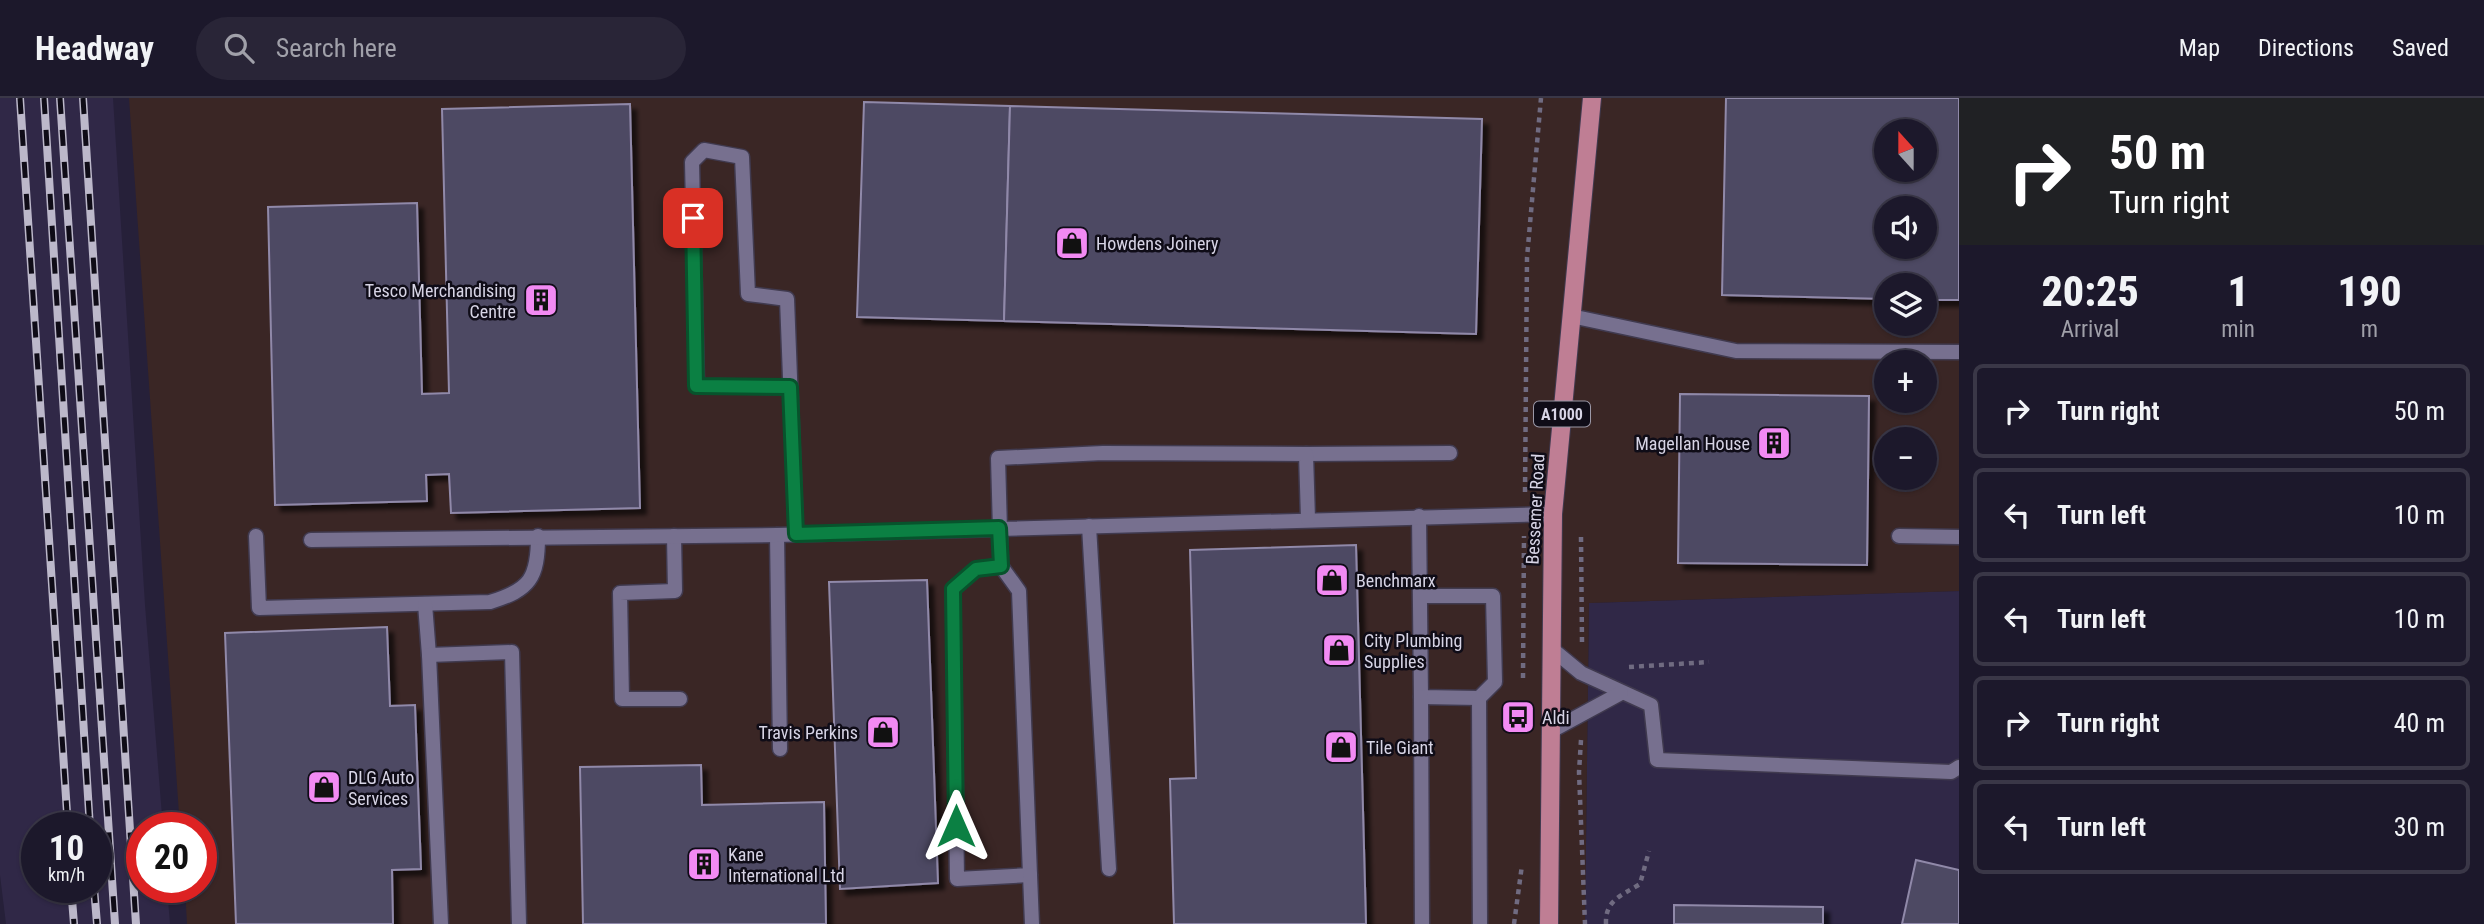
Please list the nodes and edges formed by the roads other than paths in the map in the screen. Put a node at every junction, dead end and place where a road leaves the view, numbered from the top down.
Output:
1 (1592, 98) edge
2 (1571, 316) junction
3 (1959, 352) edge
4 (790, 387) junction
5 (1450, 453) dead end
6 (1306, 454) junction
7 (1553, 514) junction
8 (1419, 516) junction
9 (1308, 519) junction
10 (1089, 526) junction
11 (999, 528) junction
12 (796, 534) junction
13 (776, 535) junction
14 (256, 536) dead end
15 (674, 536) junction
16 (1899, 536) dead end
17 (538, 537) junction
18 (1959, 537) edge
19 (311, 540) dead end
20 (1001, 566) junction
21 (1421, 596) junction
22 (425, 604) junction
23 (1552, 649) junction
24 (429, 655) junction
25 (1621, 693) junction
26 (1421, 697) junction
27 (1479, 698) junction
28 (680, 699) dead end
29 (1551, 731) junction
30 (780, 749) dead end
31 (1959, 767) edge
32 (1109, 869) dead end
33 (1030, 875) junction
34 (441, 924) edge
35 (519, 924) edge
36 (1032, 924) edge
37 (1422, 924) edge
38 (1480, 924) edge
39 (1549, 924) edge

1 - 2 main road, Bessemer Road / A1000
2 - 3 lane
2 - 7 main road, Bessemer Road / A1000
4 - 4 lane
4 - 12 lane
5 - 6 lane
6 - 9 lane
6 - 11 lane
7 - 8 lane
7 - 23 main road, Bessemer Road / A1000
8 - 9 lane
8 - 21 lane
9 - 10 lane
10 - 11 lane
10 - 32 lane
11 - 12 lane
11 - 20 lane
12 - 13 lane
13 - 15 lane
13 - 30 lane
14 - 22 lane
15 - 17 lane
15 - 28 lane
16 - 18 lane
17 - 19 lane
17 - 22 lane
20 - 33 lane
20 - 33 lane
21 - 26 lane
21 - 27 lane
22 - 24 lane
23 - 25 lane
23 - 29 main road, Bessemer Road / A1000
24 - 34 lane
24 - 35 lane
25 - 29 lane
25 - 31 lane
26 - 27 lane
26 - 37 lane
27 - 38 lane
29 - 39 main road, Bessemer Road / A1000
33 - 36 lane

